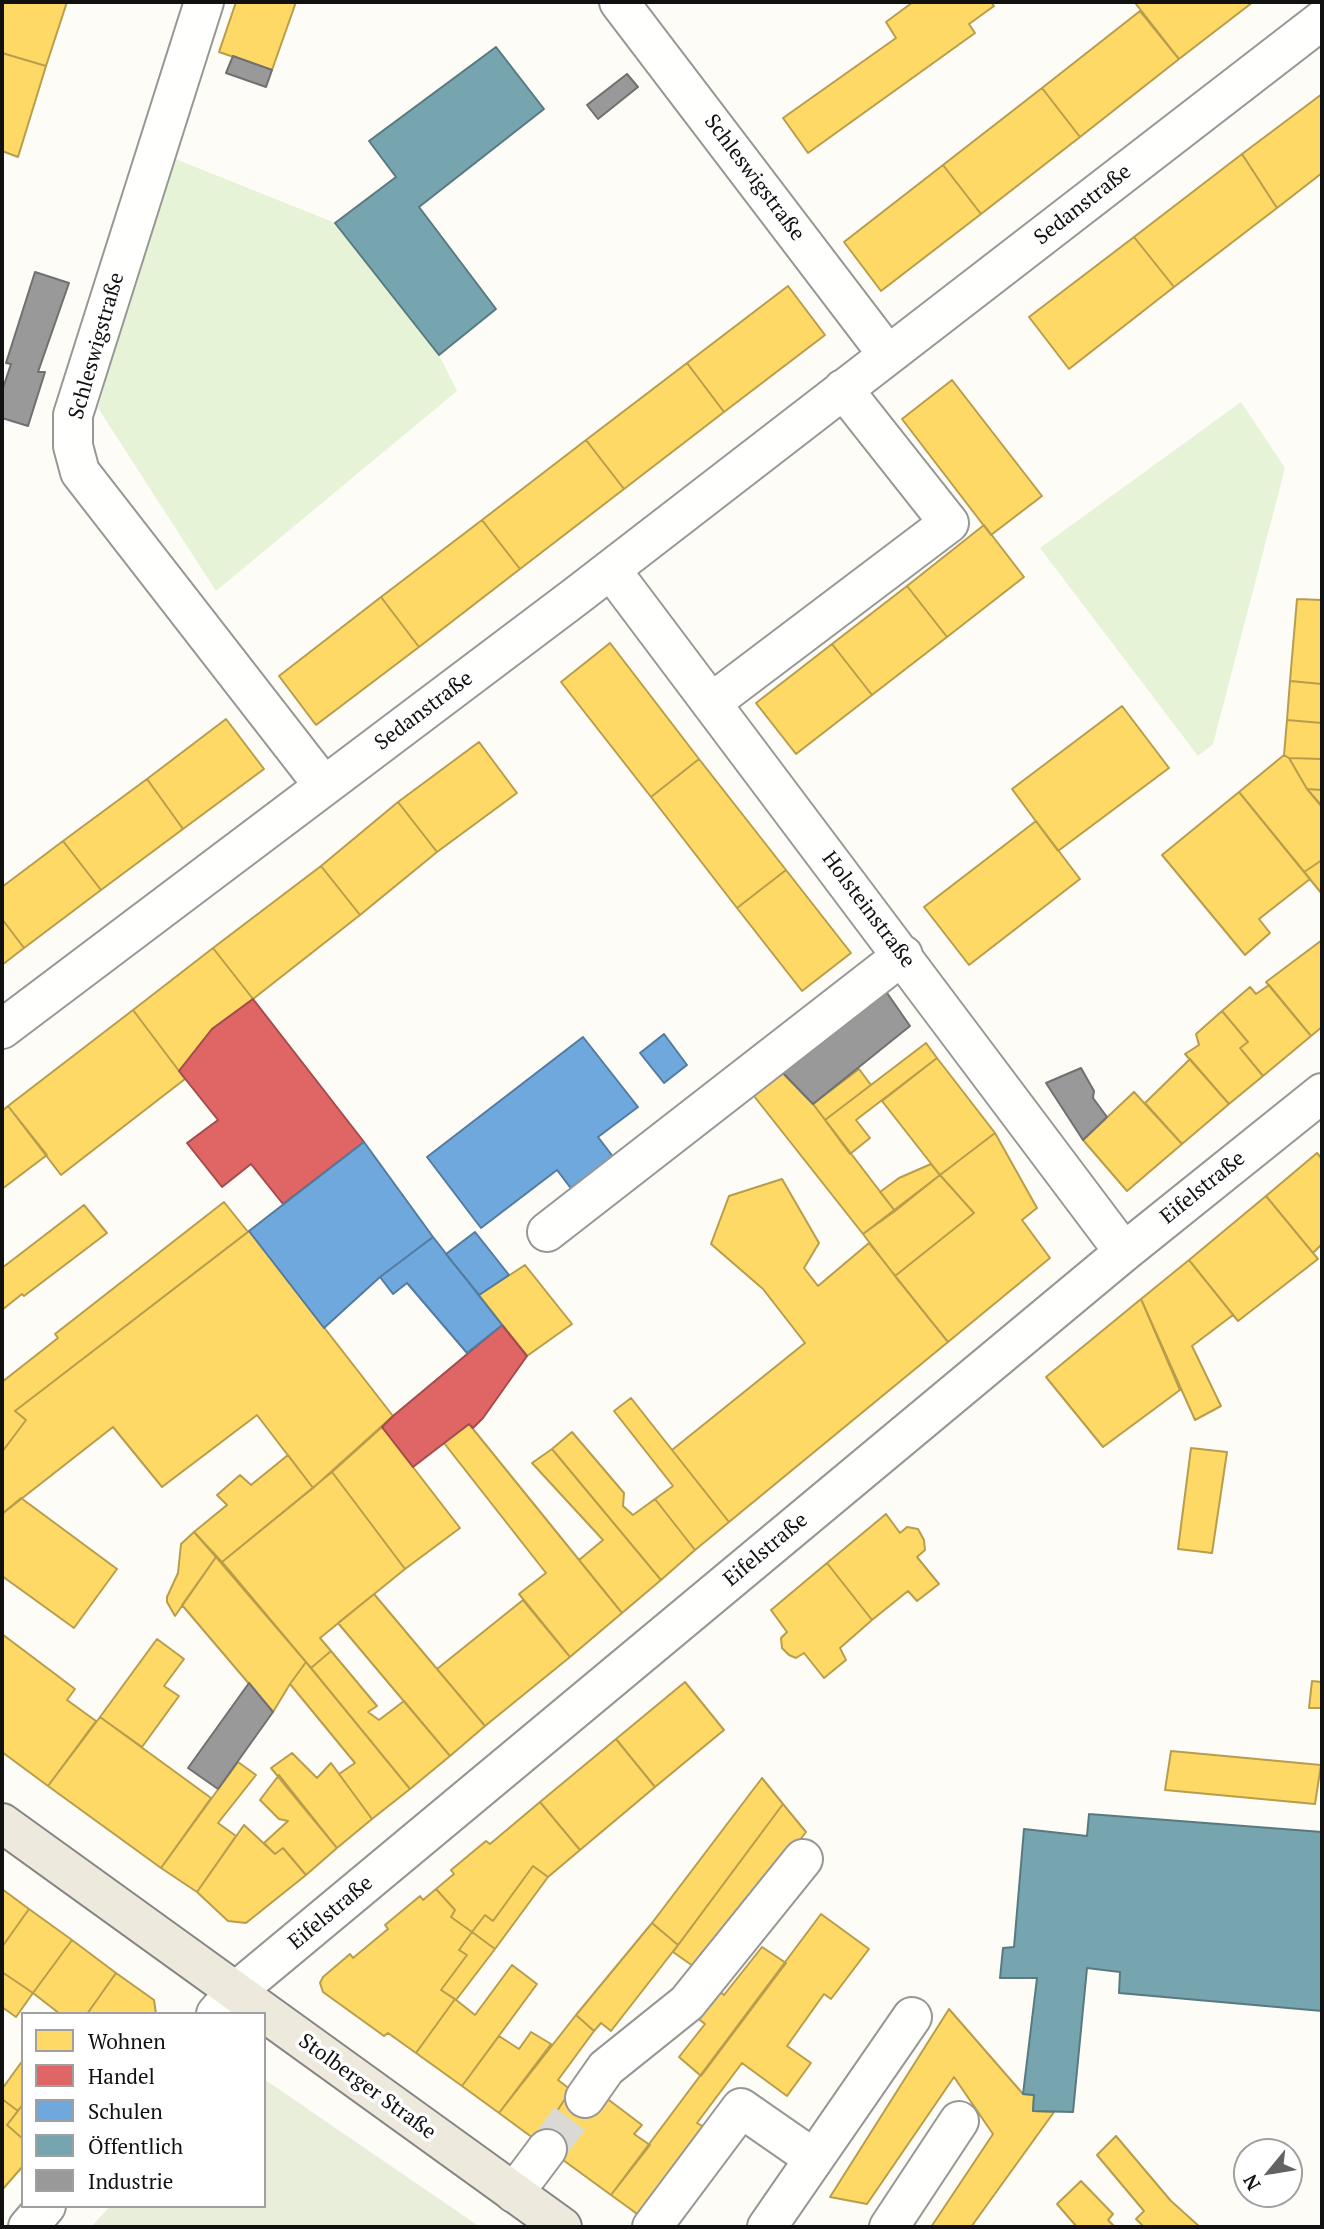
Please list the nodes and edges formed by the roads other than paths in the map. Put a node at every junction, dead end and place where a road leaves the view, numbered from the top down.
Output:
1 (204, 2) edge
2 (619, 2) edge
3 (1322, 20) edge
4 (888, 355) junction
5 (843, 389) junction
6 (611, 569) junction
7 (711, 704) junction
8 (324, 786) junction
9 (903, 955) junction
10 (2, 1029) edge
11 (1322, 1093) edge
12 (547, 1231) dead end
13 (1124, 1252) junction
14 (2, 1823) edge
15 (803, 1859) dead end
16 (226, 2003) edge
17 (912, 2017) dead end
18 (266, 2029) edge
19 (584, 2098) tunnel mouth
20 (959, 2121) dead end
21 (547, 2149) tunnel mouth
22 (813, 2158) junction
23 (514, 2193) junction
24 (44, 2208) edge
25 (28, 2227) edge
26 (562, 2227) edge
27 (652, 2227) edge
28 (767, 2227) edge
29 (889, 2227) edge

1 - 8 street, Schleswigstraße
2 - 4 street, Schleswigstraße
3 - 4 street, Sedanstraße
4 - 5 street, Sedanstraße
5 - 6 street, Sedanstraße
5 - 7 street
6 - 7 street, Holsteinstraße
6 - 8 street, Sedanstraße
7 - 9 street, Holsteinstraße
8 - 10 street, Sedanstraße
9 - 12 street
9 - 13 street, Holsteinstraße
11 - 13 street, Eifelstraße
13 - 16 street, Eifelstraße
14 - 16 main road, Stolberger Straße
15 - 19 street
17 - 22 street
18 - 23 main road, Stolberger Straße
20 - 29 street
21 - 23 street
22 - 27 street
22 - 28 street
23 - 26 main road, Stolberger Straße
24 - 25 street

